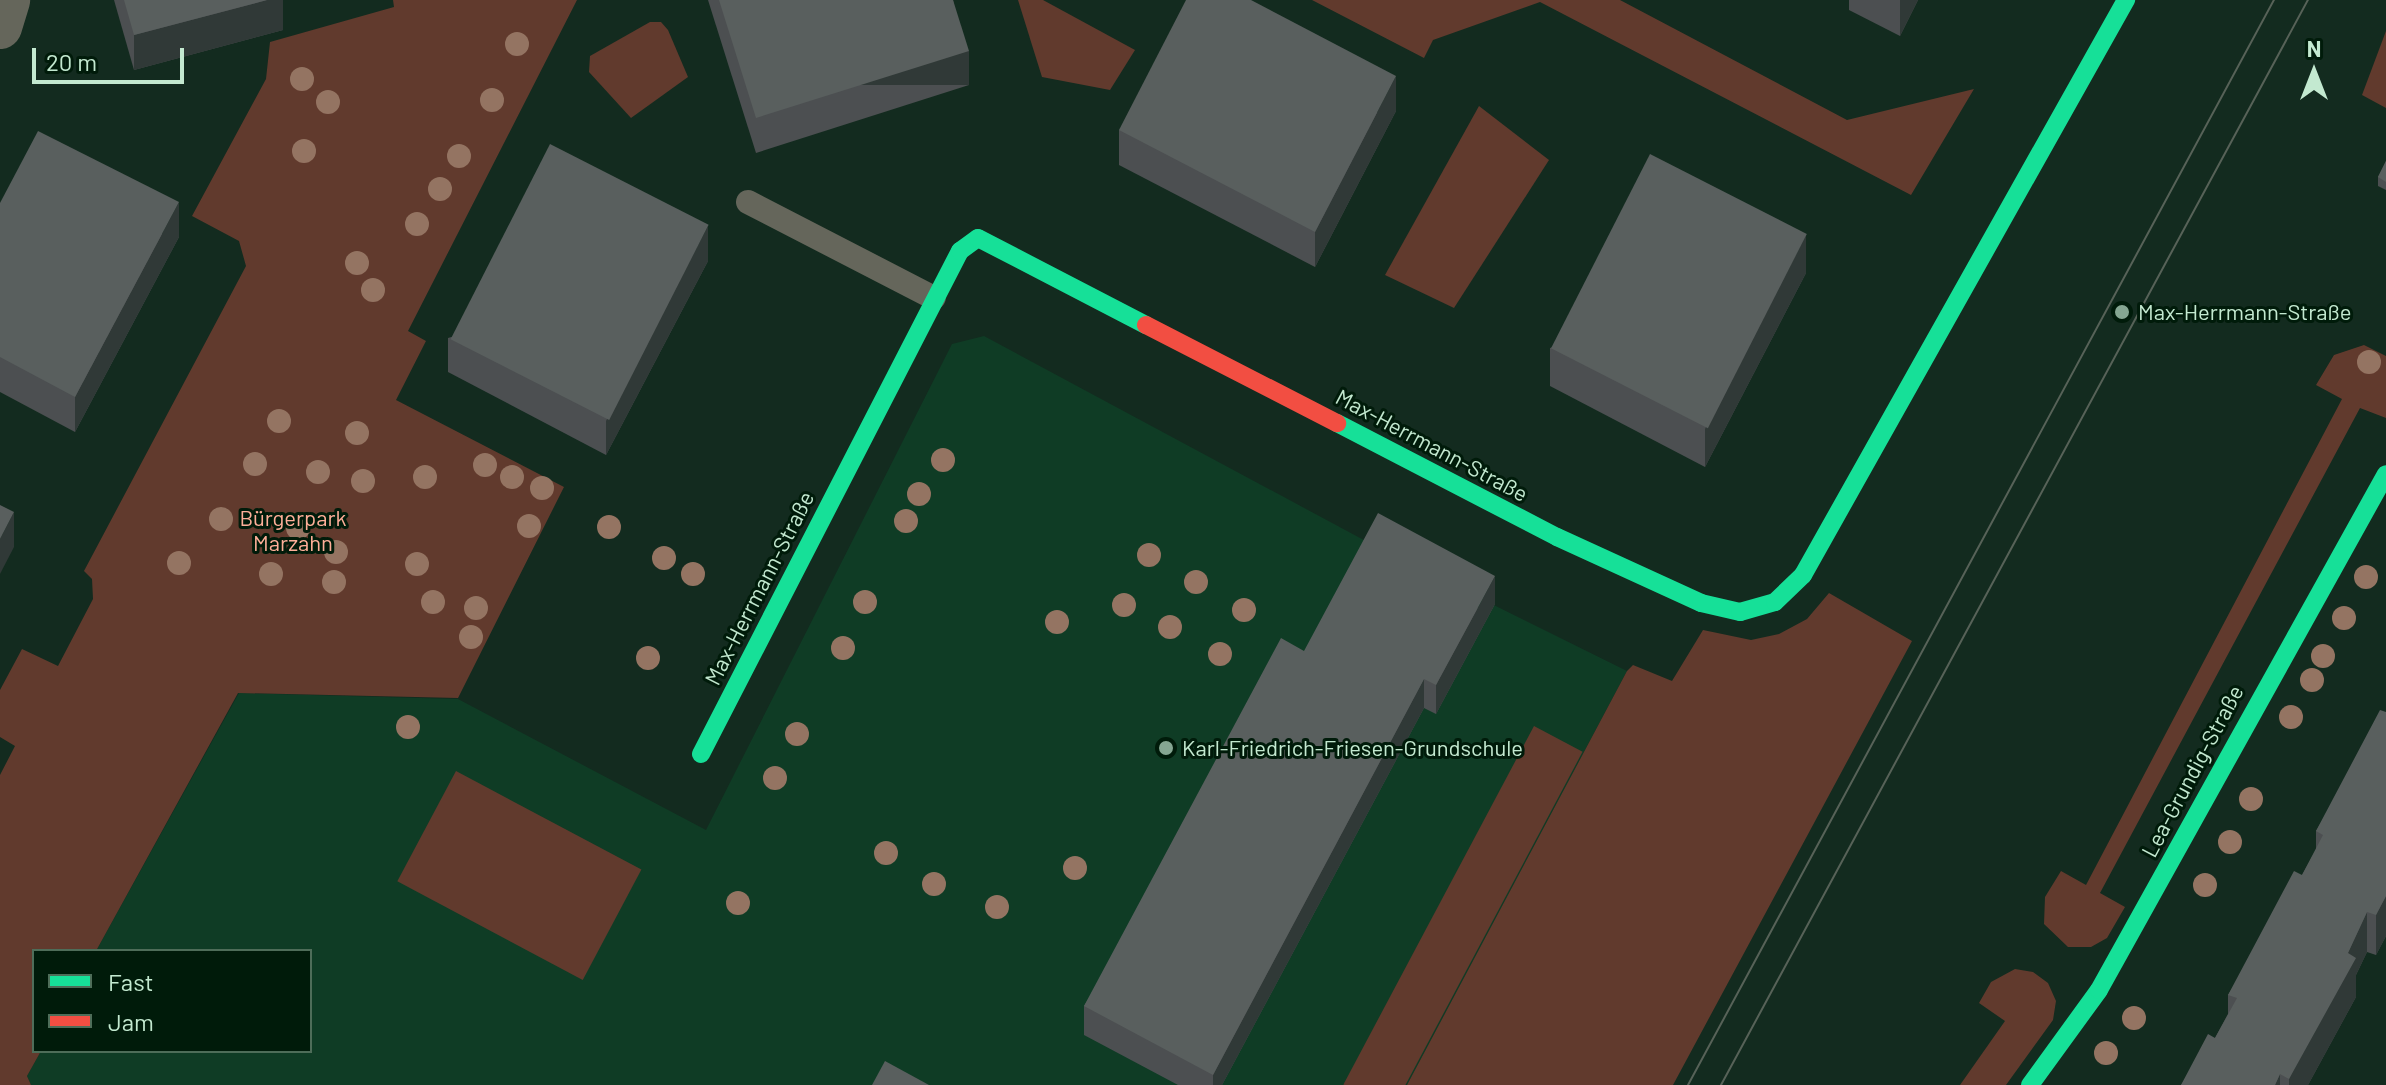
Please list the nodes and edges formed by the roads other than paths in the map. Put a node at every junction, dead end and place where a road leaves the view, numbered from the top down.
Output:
1 (8, 0) edge
2 (2126, 0) edge
3 (0, 27) edge
4 (748, 202) dead end
5 (934, 298) junction
6 (2386, 474) edge
7 (701, 754) dead end
8 (2030, 1085) edge

1 - 3 street
2 - 5 street, Max-Herrmann-Straße
4 - 5 lane
5 - 7 street, Max-Herrmann-Straße
6 - 8 street, Lea-Grundig-Straße

